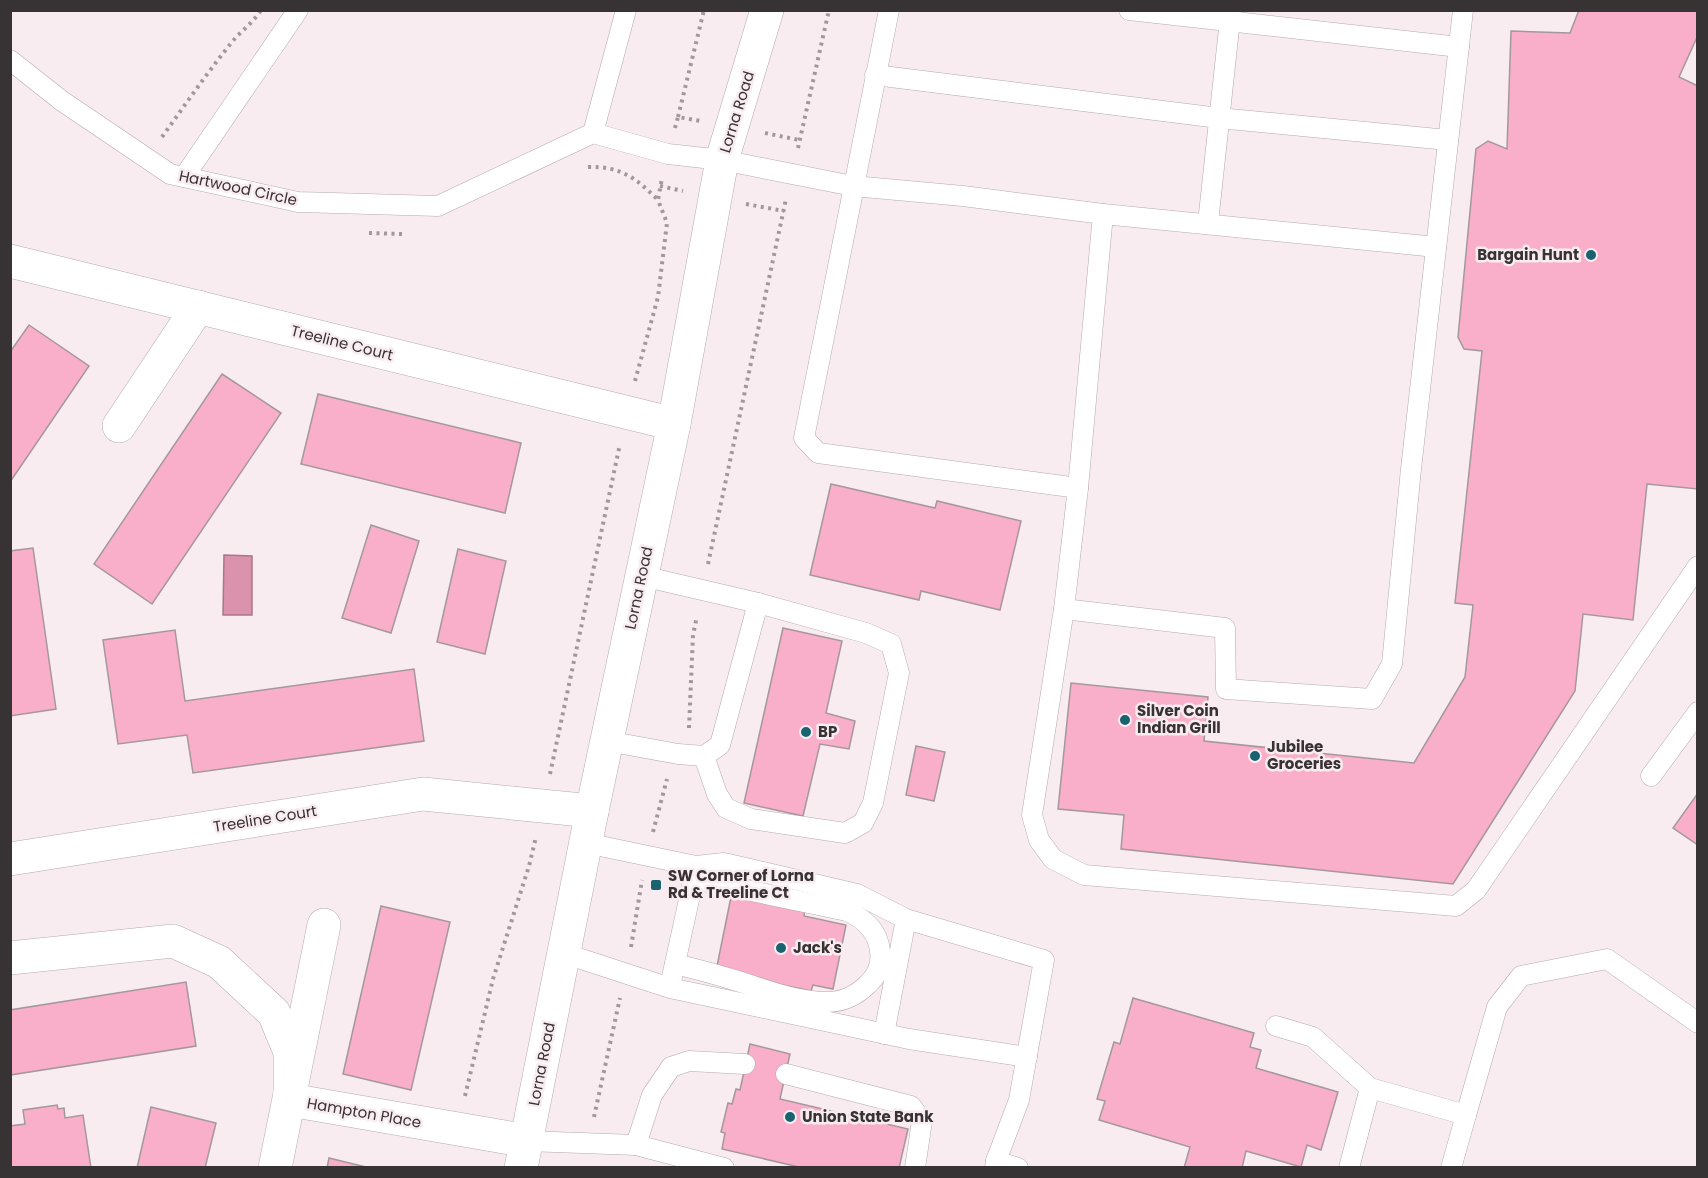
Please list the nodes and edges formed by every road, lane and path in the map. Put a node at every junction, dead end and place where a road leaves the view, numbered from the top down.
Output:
1 (298, 10) edge
2 (626, 10) edge
3 (704, 10) edge
4 (767, 10) edge
5 (889, 10) edge
6 (1129, 10) edge
7 (1463, 10) edge
8 (1230, 16) edge
9 (1459, 47) junction
10 (10, 60) edge
11 (875, 75) junction
12 (678, 117) junction
13 (1219, 118) junction
14 (732, 127) junction
15 (593, 133) junction
16 (800, 140) dead end
17 (1448, 140) junction
18 (668, 154) junction
19 (722, 160) junction
20 (184, 177) junction
21 (853, 186) junction
22 (1103, 213) junction
23 (1208, 223) junction
24 (1436, 247) junction
25 (10, 261) edge
26 (198, 308) junction
27 (627, 412) junction
28 (674, 424) junction
29 (118, 426) dead end
30 (1078, 488) junction
31 (1698, 566) edge
32 (642, 576) junction
33 (758, 603) junction
34 (1064, 609) junction
35 (1698, 712) edge
36 (607, 741) junction
37 (704, 756) junction
38 (1651, 776) dead end
39 (543, 806) junction
40 (592, 811) junction
41 (586, 843) junction
42 (10, 859) edge
43 (695, 872) junction
44 (906, 920) junction
45 (324, 925) dead end
46 (563, 953) junction
47 (10, 958) edge
48 (675, 964) junction
49 (670, 988) junction
50 (1698, 1023) edge
51 (1276, 1026) dead end
52 (884, 1034) junction
53 (1027, 1057) junction
54 (746, 1064) dead end
55 (786, 1074) dead end
56 (1370, 1088) junction
57 (290, 1100) junction
58 (1466, 1115) junction
59 (458, 1129) junction
60 (636, 1145) junction
61 (524, 1154) edge
62 (995, 1164) edge
63 (275, 1167) edge
64 (724, 1167) edge
65 (915, 1167) edge
66 (1017, 1167) edge
67 (1349, 1167) edge
68 (1451, 1167) edge

1 - 20 lane
2 - 15 lane
3 - 12 path
4 - 14 street, Lorna Road
5 - 11 lane
6 - 8 lane
7 - 9 lane
8 - 9 lane
8 - 13 lane
9 - 17 lane
10 - 20 lane, Hartwood Circle
11 - 13 lane
11 - 21 lane
12 - 14 path
12 - 18 path
13 - 17 lane
13 - 23 lane
14 - 16 path
14 - 19 street, Lorna Road
15 - 18 lane
15 - 20 lane, Hartwood Circle
17 - 24 lane
18 - 19 lane
18 - 27 path
19 - 21 lane
19 - 28 street, Lorna Road
21 - 22 lane
21 - 30 lane
22 - 23 lane
22 - 30 lane
23 - 24 lane
24 - 34 lane
25 - 26 street, Treeline Court
26 - 27 street, Treeline Court
26 - 29 street
27 - 28 street, Treeline Court
27 - 39 path
28 - 32 street, Lorna Road
30 - 34 lane
31 - 34 lane
32 - 33 lane
32 - 36 street, Lorna Road
33 - 37 lane
33 - 37 lane
35 - 38 lane
36 - 37 lane
36 - 40 street, Lorna Road
39 - 40 street, Treeline Court
39 - 42 street, Treeline Court
39 - 59 path
40 - 41 street, Lorna Road
41 - 43 lane
41 - 46 street, Lorna Road
43 - 44 lane
43 - 48 lane
43 - 48 lane
44 - 52 lane
44 - 53 lane
45 - 57 street
46 - 49 lane
46 - 61 street, Lorna Road
47 - 57 street, Hampton Place
48 - 49 lane
49 - 52 lane
50 - 58 lane
51 - 56 lane
52 - 53 lane
53 - 62 lane
54 - 60 lane
55 - 65 lane
56 - 58 lane
56 - 67 lane
57 - 59 street, Hampton Place
57 - 63 street
58 - 68 lane
59 - 61 street, Hampton Place
60 - 61 lane
60 - 64 lane
62 - 66 lane

